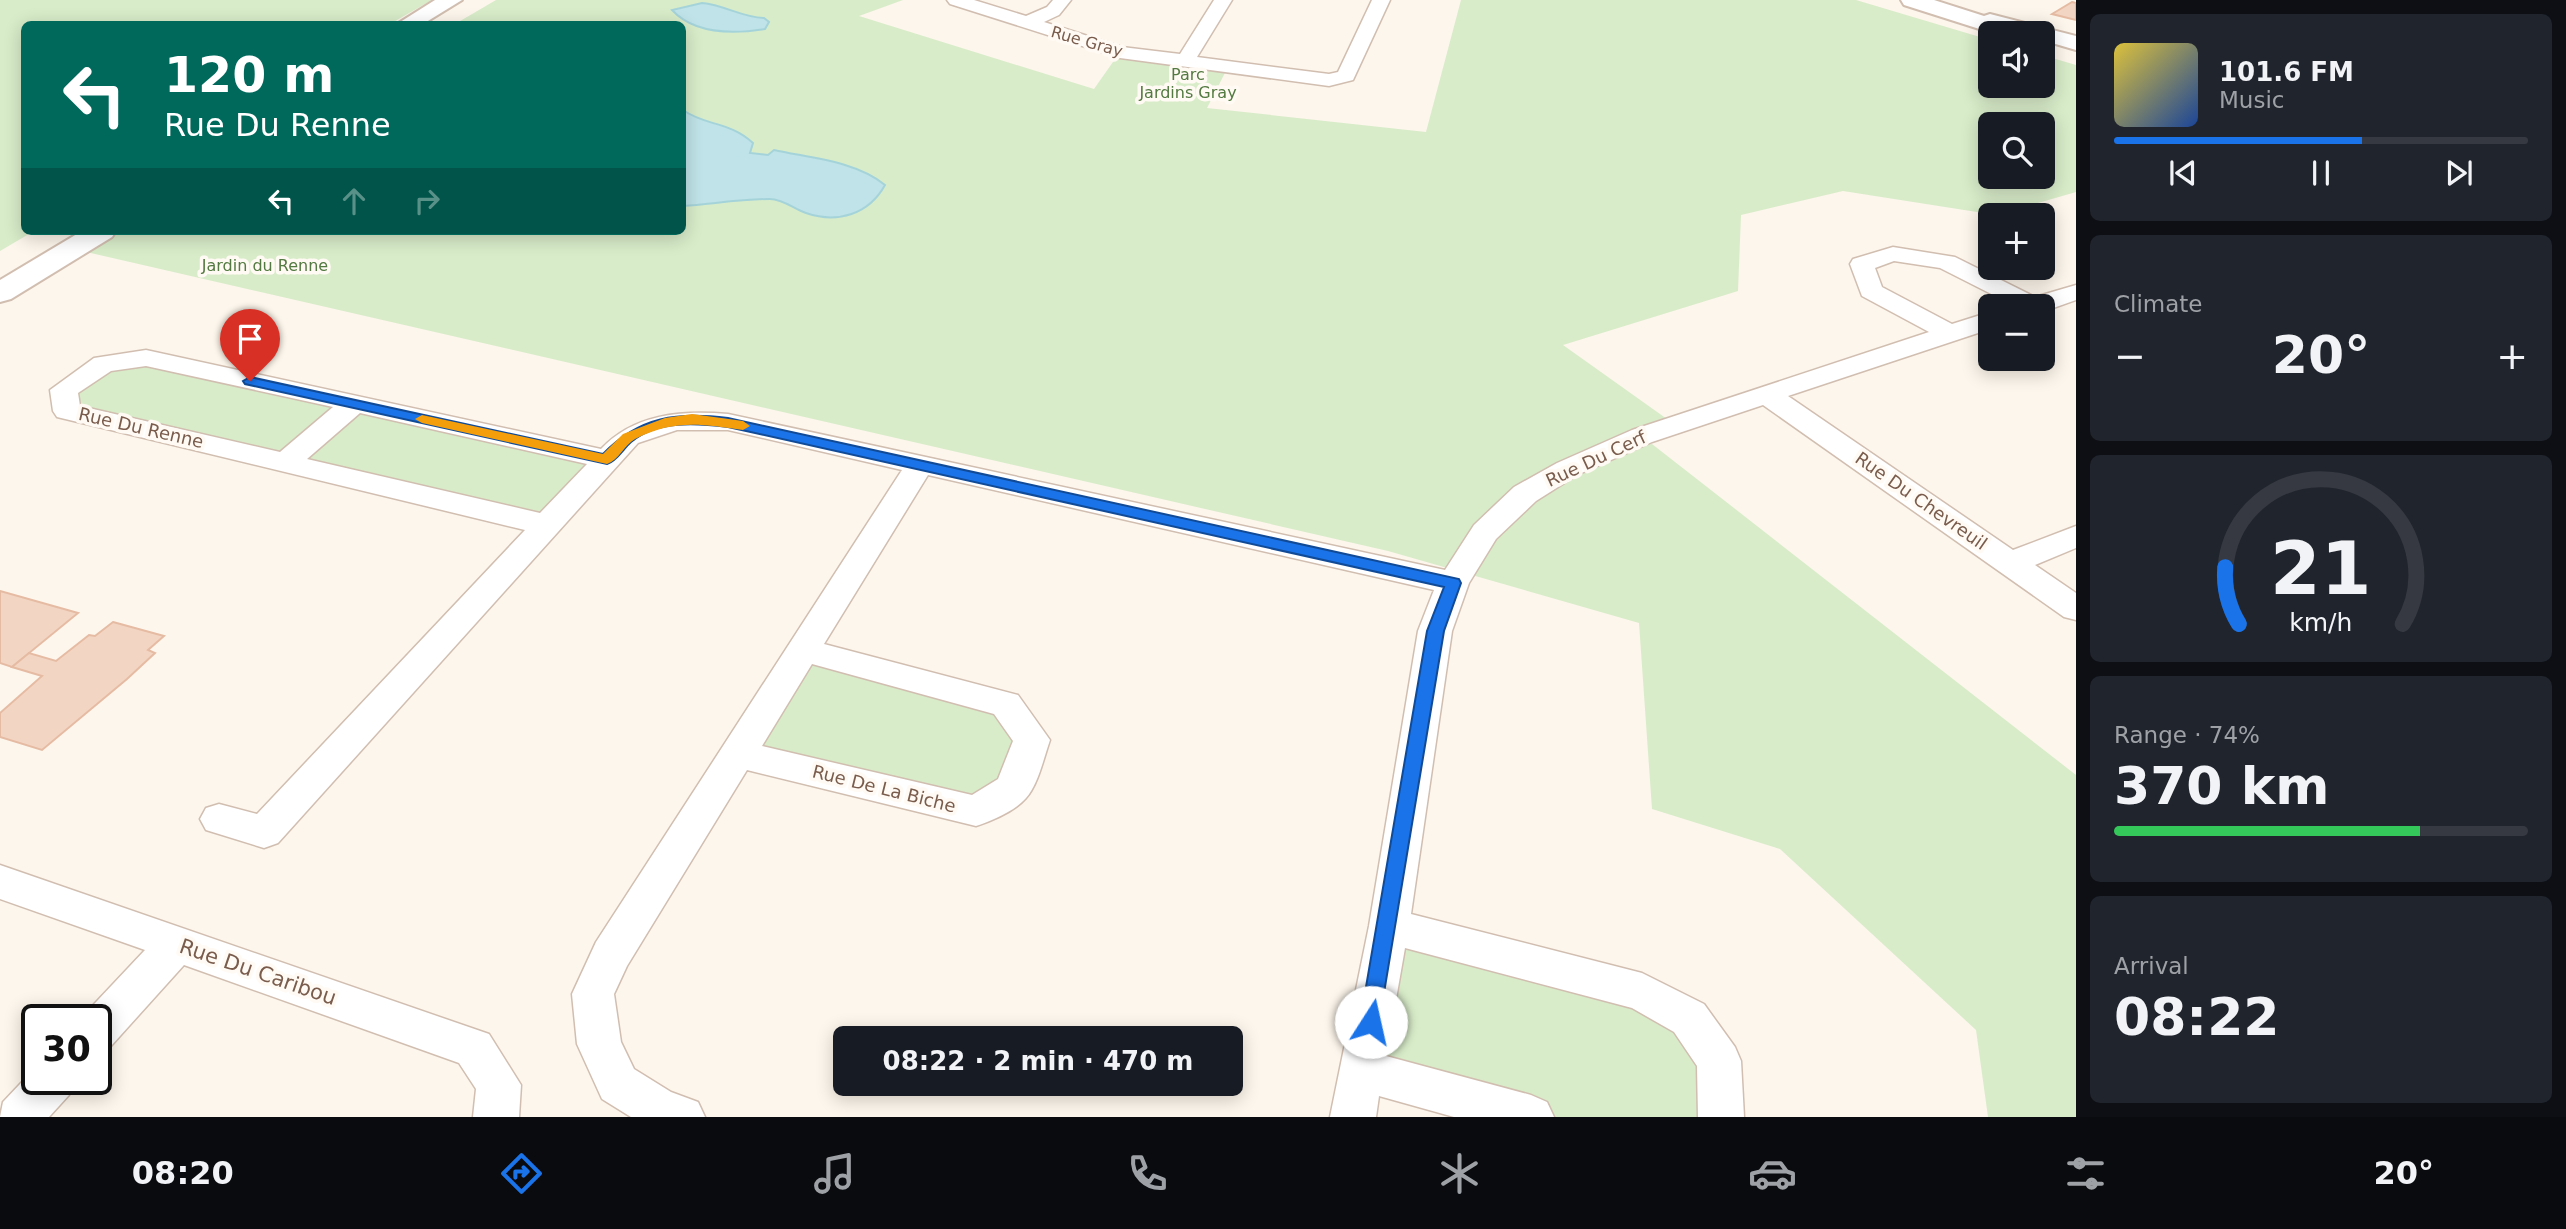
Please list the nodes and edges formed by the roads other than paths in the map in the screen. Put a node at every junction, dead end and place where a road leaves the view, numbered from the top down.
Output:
1 (956, 0) edge
2 (1062, 0) edge
3 (1223, 0) edge
4 (1381, 0) edge
5 (1912, 0) edge
6 (462, 3) edge
7 (1979, 19) junction
8 (416, 21) edge
9 (445, 21) edge
10 (1984, 21) edge
11 (1026, 23) junction
12 (2076, 43) edge
13 (2055, 50) edge
14 (2076, 58) edge
15 (1185, 61) junction
16 (47, 235) edge
17 (95, 235) edge
18 (0, 263) edge
19 (2076, 292) edge
20 (0, 293) edge
21 (2010, 294) edge
22 (2055, 299) edge
23 (1978, 324) edge
24 (1950, 333) junction
25 (1766, 394) junction
26 (354, 404) junction
27 (607, 459) junction
28 (286, 463) junction
29 (920, 464) junction
30 (547, 525) junction
31 (2076, 536) edge
32 (2010, 563) junction
33 (1453, 583) junction
34 (2076, 609) edge
35 (803, 650) junction
36 (738, 754) junction
37 (219, 819) dead end
38 (0, 882) edge
39 (1389, 926) junction
40 (177, 944) junction
41 (112, 1015) edge
42 (1362, 1070) junction
43 (39, 1095) edge
44 (498, 1101) edge
45 (19, 1117) edge
46 (682, 1117) edge
47 (1353, 1117) edge
48 (1531, 1117) edge
49 (1721, 1117) edge

1 - 11 street, Rue Gray
2 - 11 street
3 - 15 street
4 - 15 street, Rue Gray
5 - 7 street
6 - 8 street
6 - 9 street
7 - 10 street
7 - 12 street
11 - 15 street, Rue Gray
13 - 14 street
16 - 18 street
17 - 20 street
19 - 22 street
21 - 24 street
23 - 24 street, Rue Du Cerf
24 - 25 street, Rue Du Cerf
25 - 32 street, Rue Du Chevreuil
25 - 33 street, Rue Du Cerf
26 - 27 street, Rue Du Renne
26 - 28 street
26 - 28 street, Rue Du Renne
27 - 29 street
27 - 30 street
28 - 30 street, Rue Du Renne
29 - 33 street
29 - 35 street
30 - 37 street
31 - 32 street
32 - 34 street, Rue Du Chevreuil
33 - 39 street, Rue Du Cerf
35 - 36 street
35 - 36 street, Rue De La Biche
36 - 46 street
38 - 40 street, Rue Du Caribou
39 - 42 street, Rue Du Cerf
39 - 49 street
40 - 41 street
40 - 44 street, Rue Du Caribou
42 - 47 street, Rue Du Cerf
42 - 48 street
43 - 45 street

